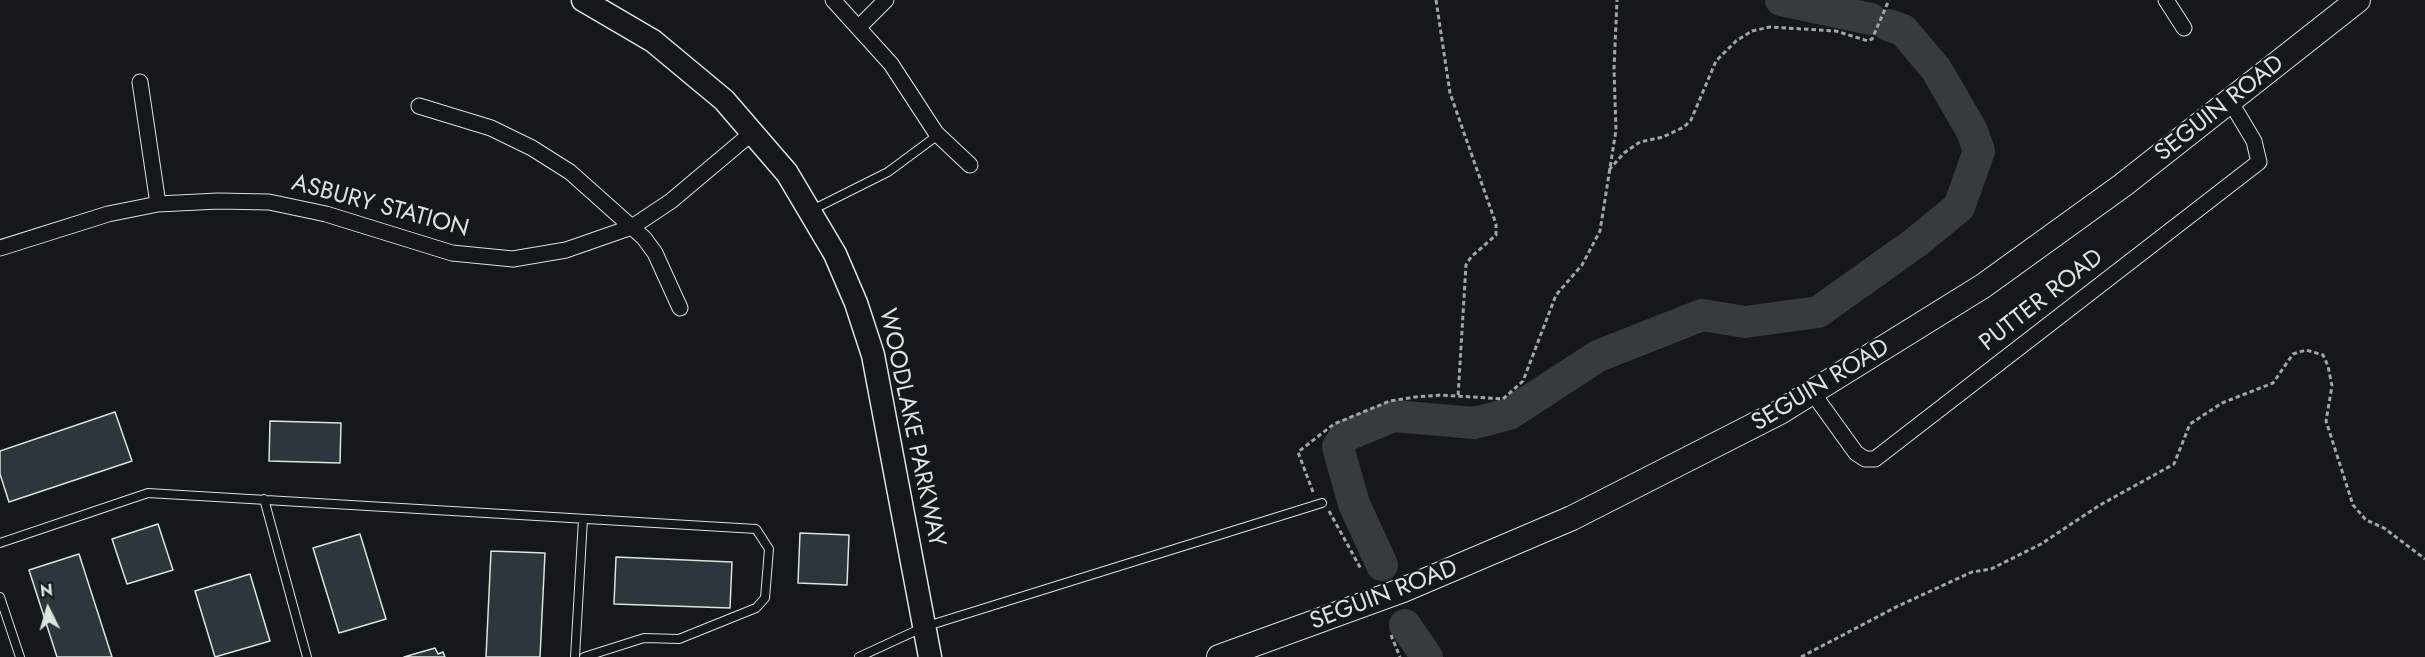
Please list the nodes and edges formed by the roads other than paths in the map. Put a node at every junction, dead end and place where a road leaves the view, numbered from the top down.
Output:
1 (584, 0) edge
2 (833, 0) edge
3 (886, 0) edge
4 (2166, 0) edge
5 (2358, 0) edge
6 (859, 27) junction
7 (2184, 28) dead end
8 (140, 82) dead end
9 (2230, 101) junction
10 (419, 106) dead end
11 (753, 132) junction
12 (938, 135) junction
13 (970, 165) dead end
14 (158, 204) junction
15 (811, 211) junction
16 (632, 227) junction
17 (0, 248) edge
18 (680, 308) dead end
19 (1812, 392) junction
20 (264, 499) junction
21 (1322, 503) road end
22 (583, 519) junction
23 (0, 543) edge
24 (0, 597) edge
25 (924, 627) junction
26 (20, 657) edge
27 (307, 657) edge
28 (575, 657) edge
29 (584, 657) edge
30 (859, 657) edge
31 (930, 657) edge
32 (1219, 657) edge

1 - 11 street, WOODLAKE PARKWAY
2 - 6 street
3 - 6 street
4 - 7 street
5 - 9 main road, SEGUIN ROAD
6 - 12 street
8 - 14 street
9 - 19 main road, SEGUIN ROAD
9 - 19 street, PUTTER ROAD
10 - 16 street
11 - 15 street, WOODLAKE PARKWAY
11 - 16 street, ASBURY STATION
12 - 13 street
12 - 15 lane
14 - 16 street, ASBURY STATION
14 - 17 street, ASBURY STATION
15 - 25 street, WOODLAKE PARKWAY
16 - 18 street
19 - 32 main road, SEGUIN ROAD
20 - 22 lane
20 - 23 lane
20 - 27 lane
21 - 25 lane
22 - 28 lane
22 - 29 lane
24 - 26 lane
25 - 30 lane
25 - 31 street, WOODLAKE PARKWAY

